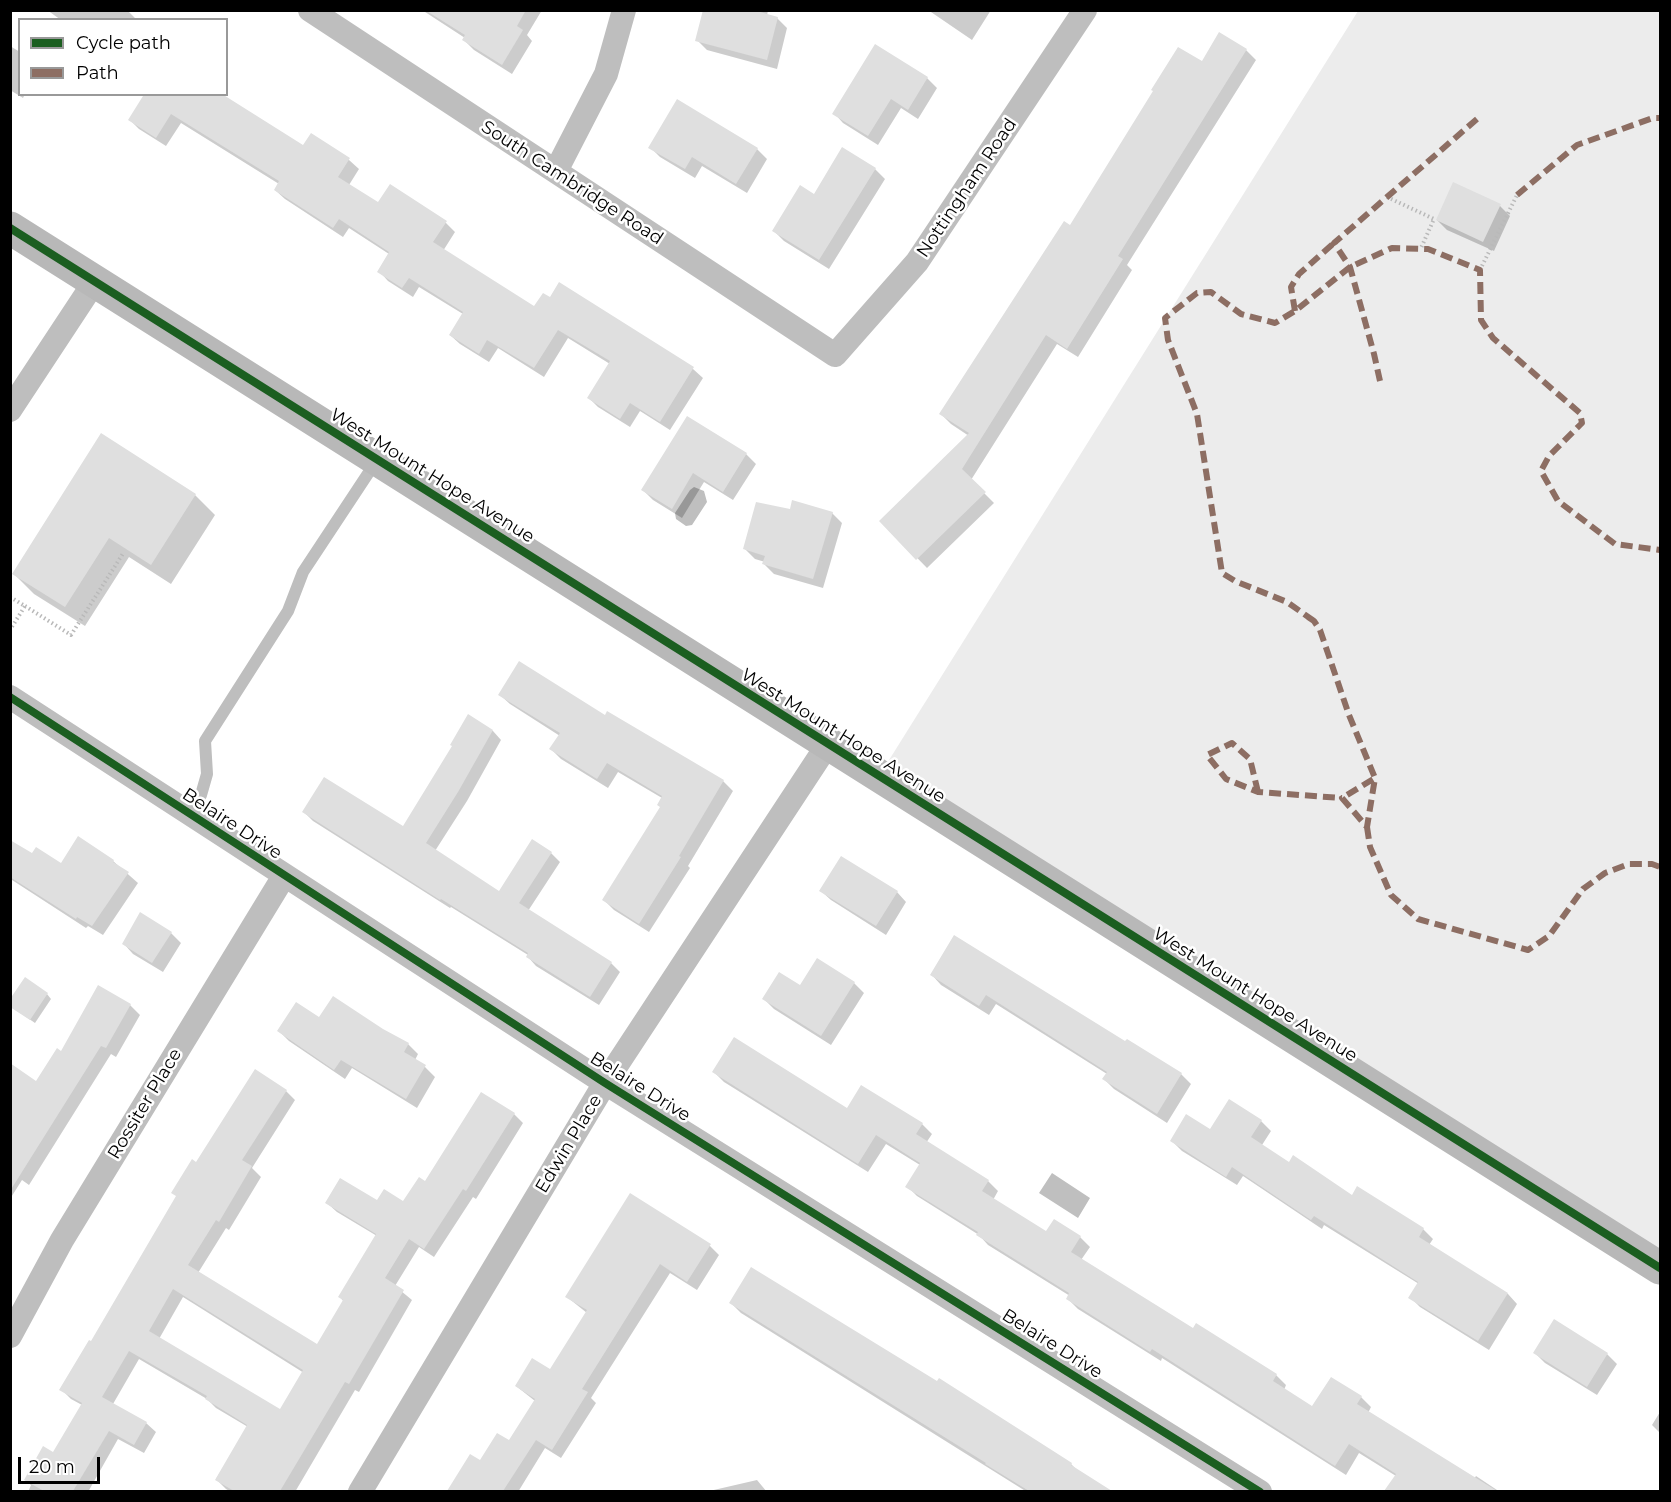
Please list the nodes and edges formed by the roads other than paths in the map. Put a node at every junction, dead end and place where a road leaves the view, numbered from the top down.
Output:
1 (310, 10) edge
2 (624, 10) edge
3 (1085, 10) edge
4 (556, 171) junction
5 (10, 228) edge
6 (95, 281) junction
7 (835, 355) joint
8 (10, 410) edge
9 (377, 459) junction
10 (10, 698) edge
11 (828, 744) junction
12 (189, 814) junction
13 (284, 876) junction
14 (605, 1083) junction
15 (1660, 1268) edge
16 (10, 1336) edge
17 (360, 1491) edge
18 (1260, 1491) edge

1 - 4 street, South Cambridge Road
2 - 4 street
3 - 7 street, Nottingham Road
4 - 7 street, South Cambridge Road
5 - 6 street, West Mount Hope Avenue
6 - 8 street
6 - 9 street, West Mount Hope Avenue
9 - 11 street, West Mount Hope Avenue
9 - 12 lane
10 - 12 street, Belaire Drive
11 - 14 street, Edwin Place
11 - 15 street, West Mount Hope Avenue
12 - 13 street, Belaire Drive
13 - 14 street, Belaire Drive
13 - 16 street, Rossiter Place
14 - 17 street, Edwin Place
14 - 18 street, Belaire Drive

